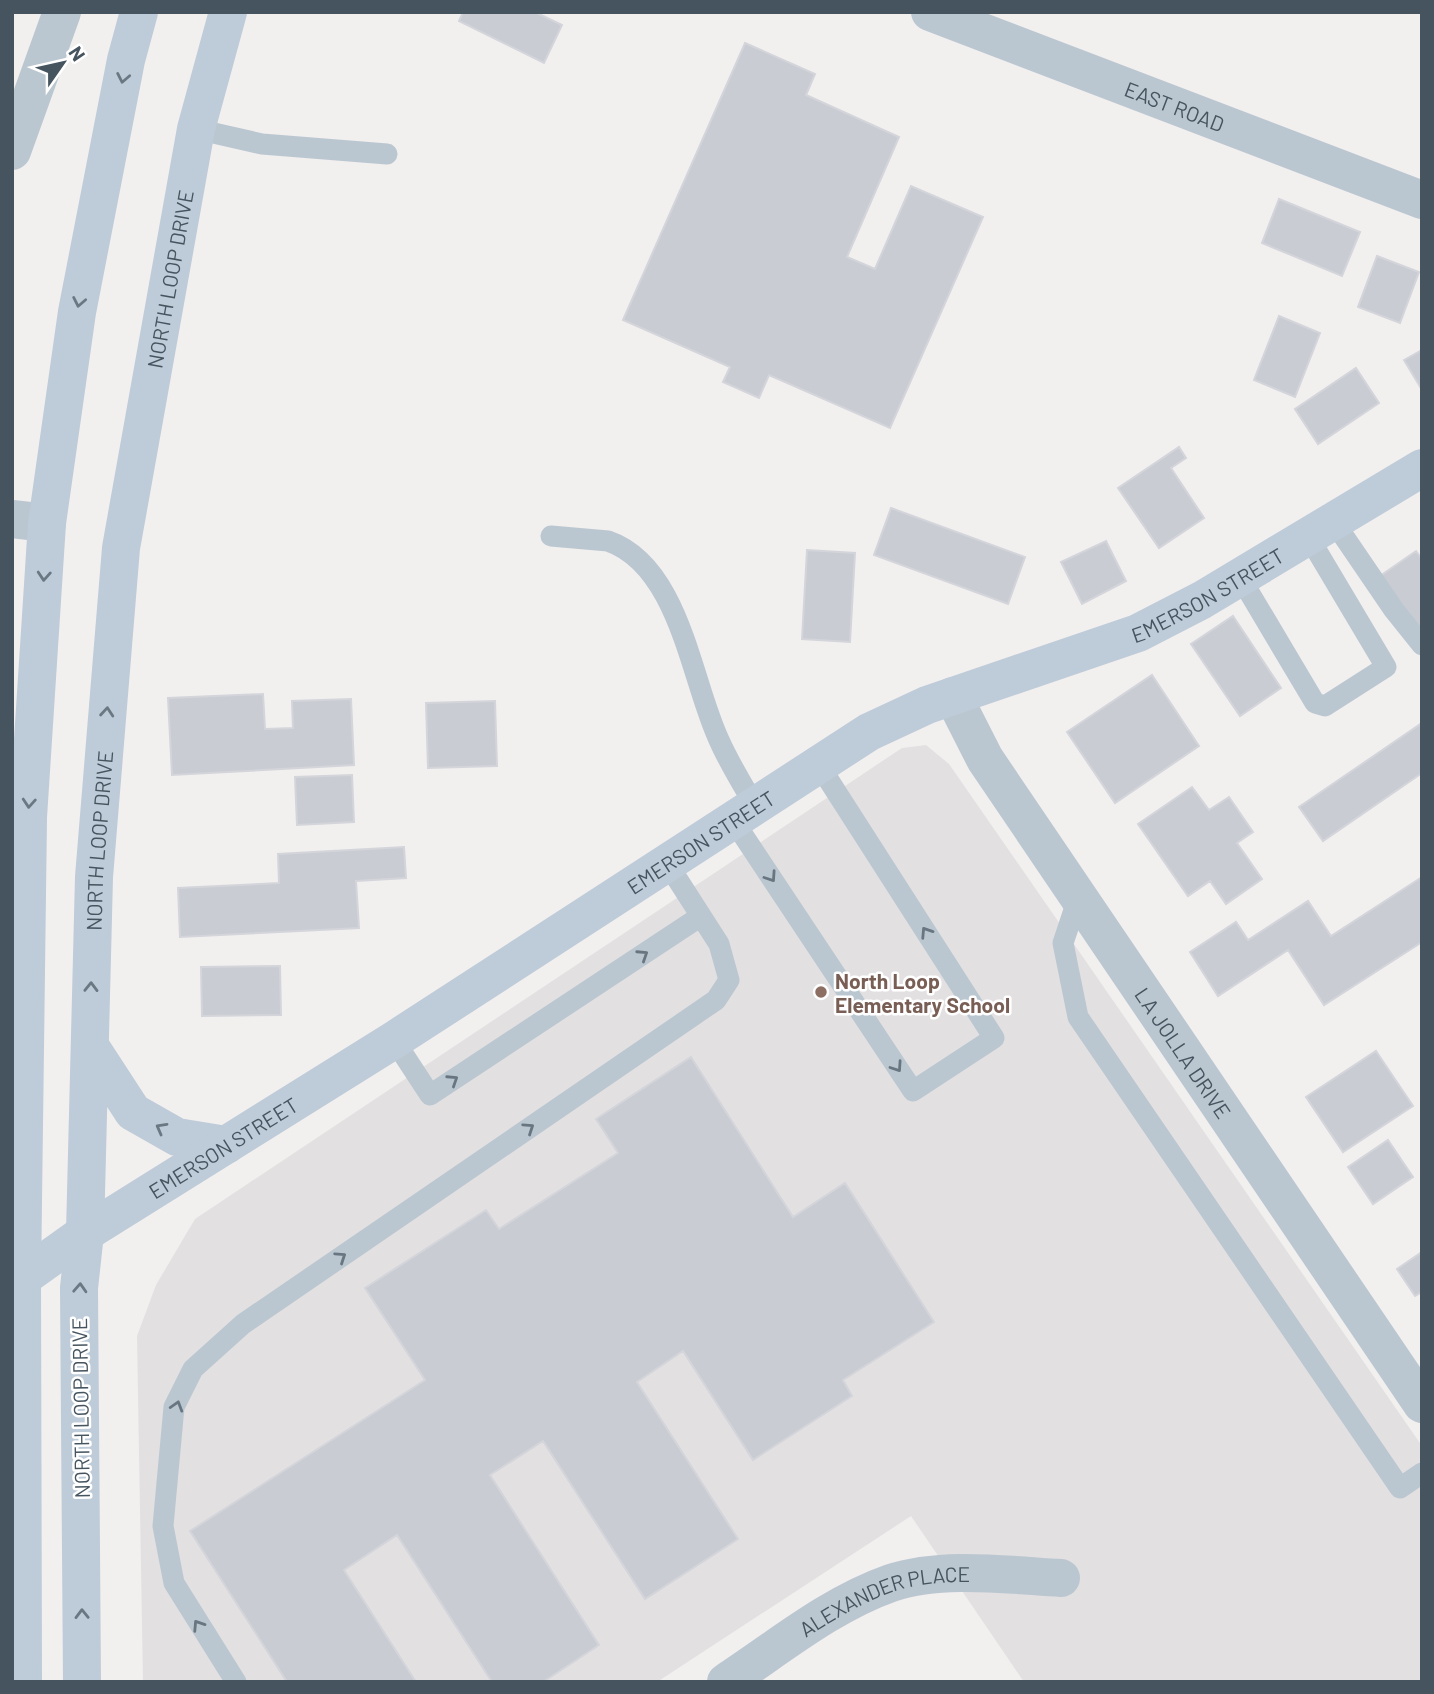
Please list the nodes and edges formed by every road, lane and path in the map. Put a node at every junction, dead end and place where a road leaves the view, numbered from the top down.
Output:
1 (62, 12) edge
2 (139, 12) edge
3 (228, 12) edge
4 (930, 12) edge
5 (196, 129) junction
6 (12, 151) edge
7 (387, 154) dead end
8 (1422, 200) edge
9 (1422, 468) edge
10 (30, 521) edge
11 (1321, 529) junction
12 (551, 536) dead end
13 (1240, 577) junction
14 (1422, 645) edge
15 (953, 696) junction
16 (819, 765) junction
17 (744, 813) junction
18 (667, 863) junction
19 (1078, 898) junction
20 (701, 916) junction
21 (394, 1040) junction
22 (90, 1046) junction
23 (226, 1145) junction
24 (85, 1233) junction
25 (17, 1277) edge
26 (1422, 1404) edge
27 (17, 1446) edge
28 (1422, 1473) edge
29 (1061, 1577) dead end
30 (23, 1682) edge
31 (82, 1682) edge
32 (236, 1682) edge
33 (726, 1682) edge

1 - 6 street
2 -> 10 main road
3 - 5 main road, NORTH LOOP DRIVE
4 - 8 street, EAST ROAD
5 - 7 lane
22 -> 5 main road, NORTH LOOP DRIVE
9 - 11 main road, EMERSON STREET
10 -> 25 main road
11 - 13 main road, EMERSON STREET
11 - 13 lane
11 - 14 lane
12 - 17 lane
13 - 15 main road, EMERSON STREET
15 - 16 main road, EMERSON STREET
15 - 19 street, LA JOLLA DRIVE
16 - 17 main road, EMERSON STREET
17 -> 16 lane
17 - 18 main road, EMERSON STREET
18 - 20 lane
18 - 21 main road, EMERSON STREET
19 - 26 street, LA JOLLA DRIVE
19 - 28 lane
21 -> 20 lane
32 -> 20 lane
21 - 23 main road, EMERSON STREET
23 -> 22 main road
22 - 24 main road, NORTH LOOP DRIVE
23 - 24 main road, EMERSON STREET
24 - 25 main road, EMERSON STREET
31 -> 24 main road, NORTH LOOP DRIVE
25 - 27 main road
27 - 30 main road
29 - 33 street, ALEXANDER PLACE

